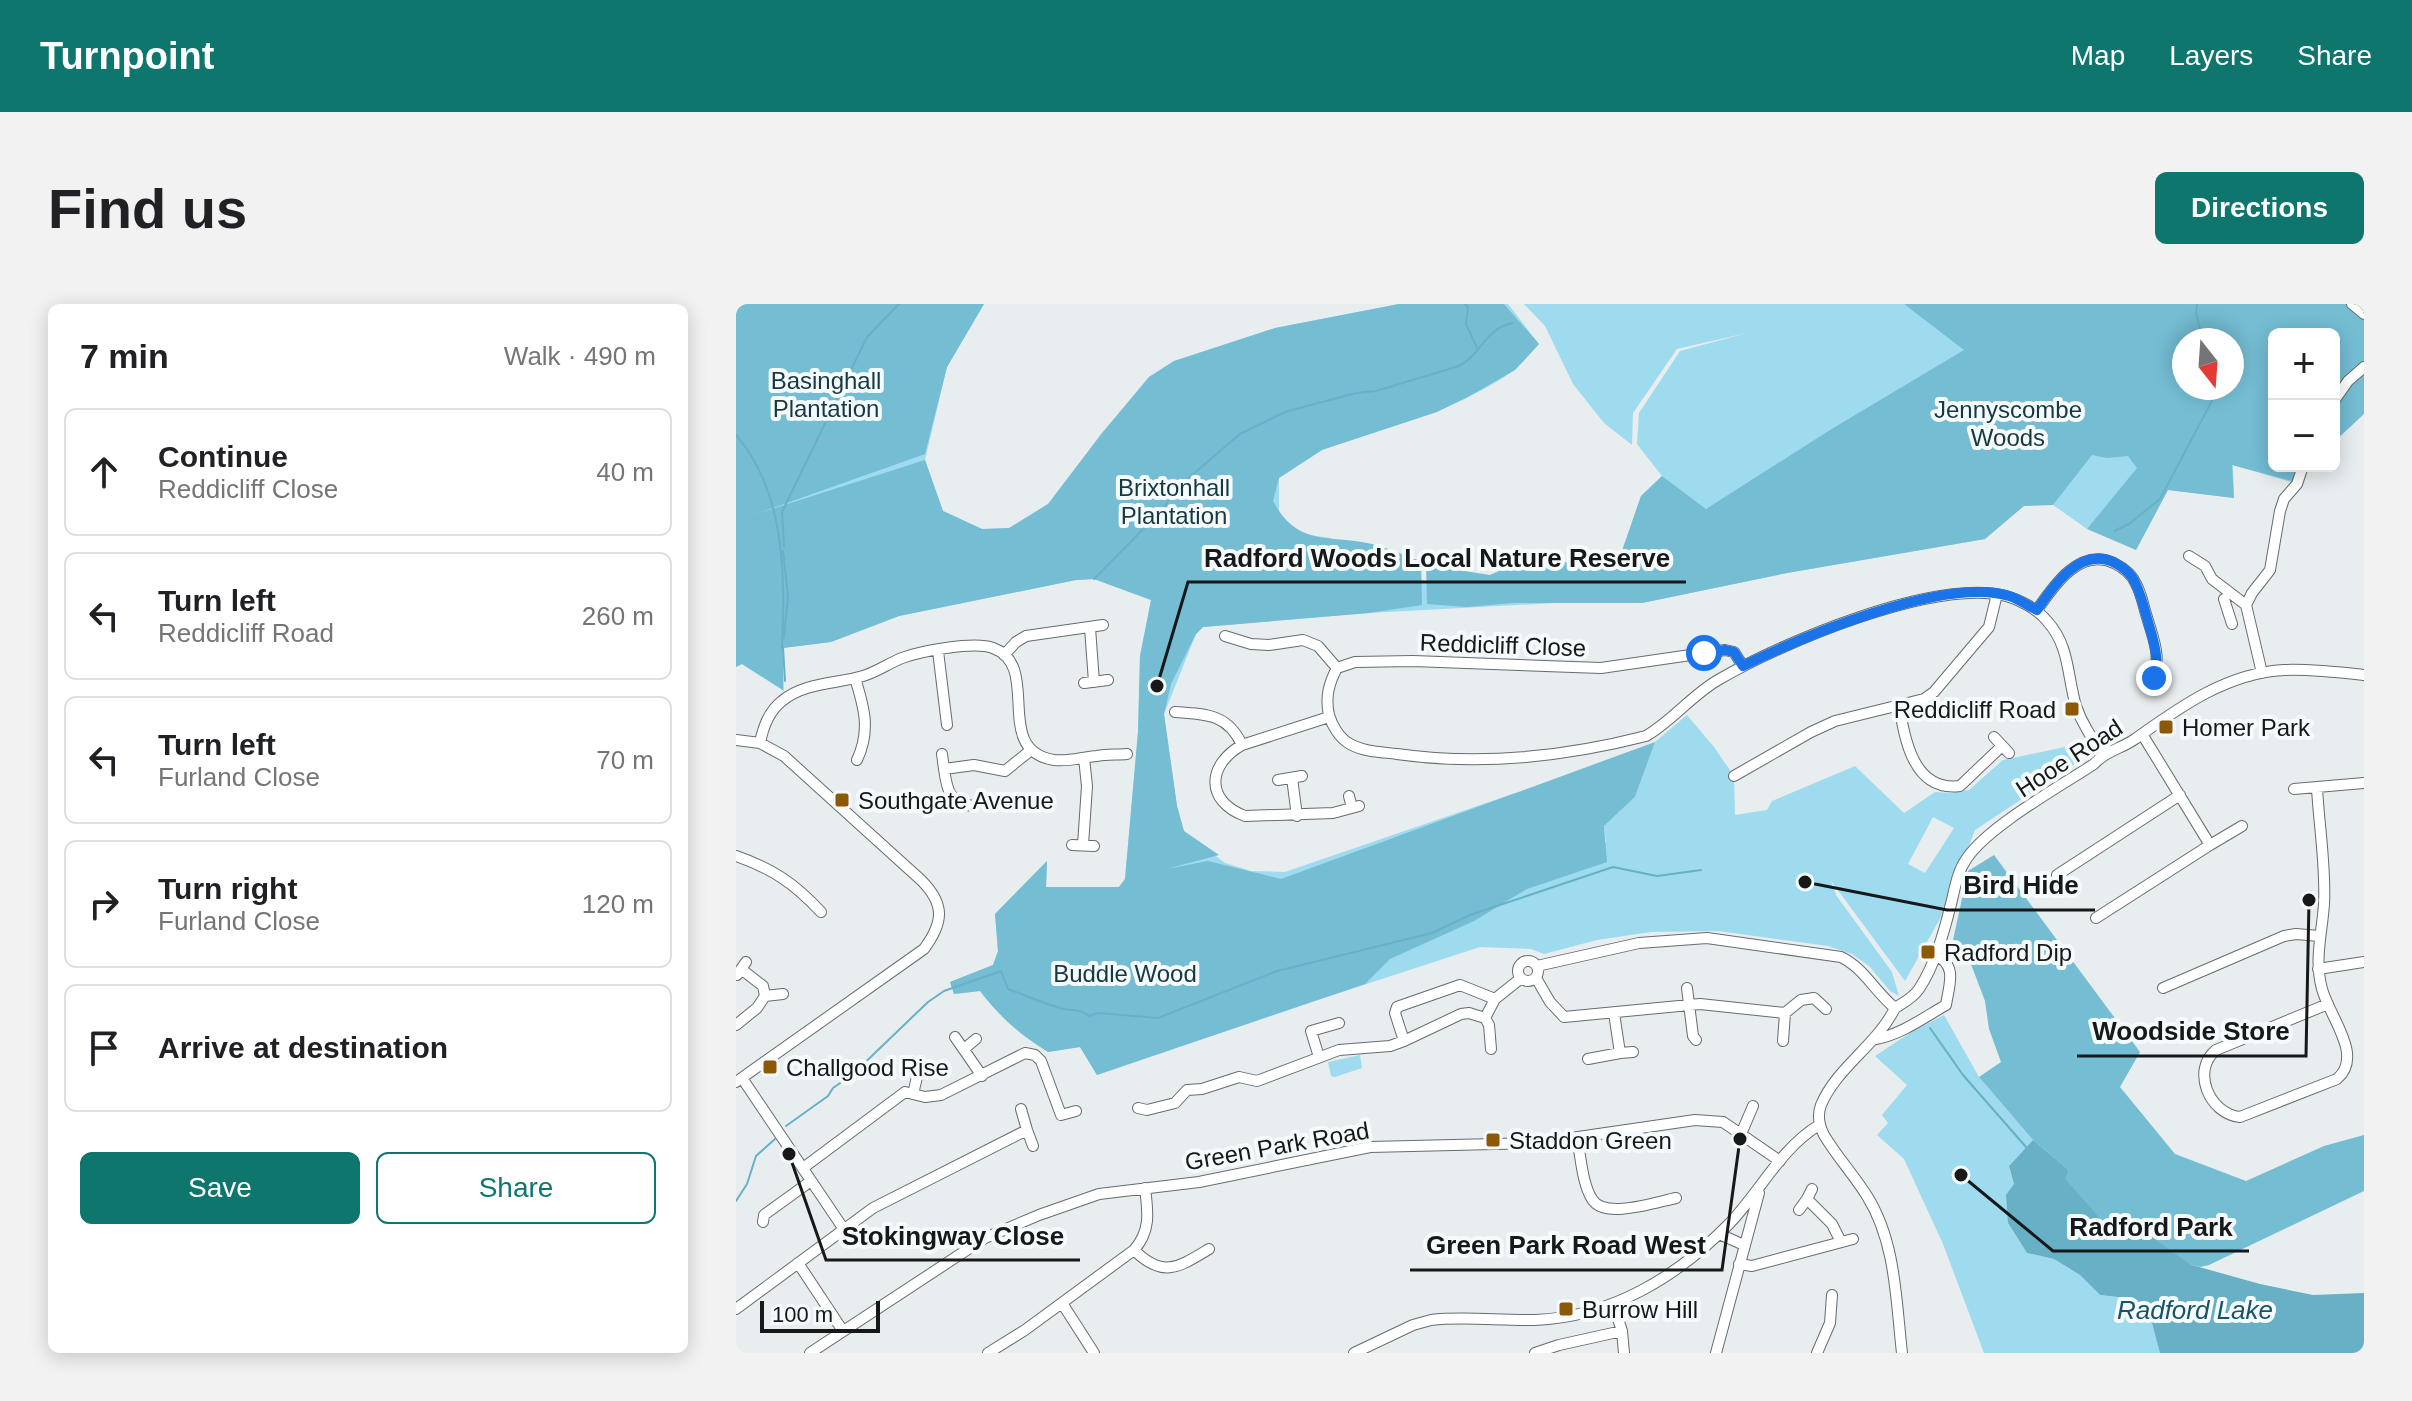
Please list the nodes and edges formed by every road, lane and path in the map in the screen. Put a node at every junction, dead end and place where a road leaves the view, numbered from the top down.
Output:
1 (2352, 304) edge
2 (2364, 314) edge
3 (2364, 367) edge
4 (2335, 400) edge
5 (2301, 472) edge
6 (2189, 556) dead end
7 (1997, 594) junction
8 (2246, 605) junction
9 (2037, 610) junction
10 (2232, 624) dead end
11 (1103, 625) dead end
12 (1090, 628) junction
13 (1225, 636) dead end
14 (938, 651) junction
15 (1004, 655) junction
16 (1743, 666) junction
17 (1337, 668) junction
18 (2262, 673) junction
19 (2364, 675) edge
20 (855, 678) junction
21 (1108, 680) dead end
22 (2150, 680) dead end
23 (1899, 705) junction
24 (1175, 712) dead end
25 (1329, 717) junction
26 (943, 720) dead end
27 (2142, 734) junction
28 (1994, 737) dead end
29 (736, 740) edge
30 (760, 743) junction
31 (1242, 745) junction
32 (1031, 750) junction
33 (942, 754) dead end
34 (2103, 754) junction
35 (863, 755) dead end
36 (1084, 758) junction
37 (1120, 768) dead end
38 (944, 769) junction
39 (1734, 776) dead end
40 (1278, 780) dead end
41 (2364, 783) edge
42 (2317, 788) junction
43 (2294, 789) dead end
44 (2180, 795) junction
45 (1349, 796) dead end
46 (958, 803) junction
47 (973, 806) dead end
48 (951, 813) dead end
49 (1297, 816) junction
50 (2242, 826) dead end
51 (1083, 845) dead end
52 (2210, 845) junction
53 (736, 856) edge
54 (2057, 875) dead end
55 (821, 912) dead end
56 (2096, 918) dead end
57 (2319, 936) junction
58 (1935, 955) junction
59 (2364, 962) edge
60 (1537, 966) junction
61 (741, 969) edge
62 (2318, 969) junction
63 (1536, 978) junction
64 (1520, 979) junction
65 (1687, 988) dead end
66 (2163, 988) dead end
67 (783, 994) dead end
68 (765, 996) junction
69 (1495, 999) junction
70 (2328, 1004) junction
71 (1689, 1005) junction
72 (1895, 1008) junction
73 (1826, 1009) dead end
74 (1614, 1013) junction
75 (1785, 1013) junction
76 (1485, 1018) junction
77 (1339, 1023) dead end
78 (736, 1025) edge
79 (955, 1037) dead end
80 (976, 1039) dead end
81 (1876, 1039) junction
82 (1696, 1040) dead end
83 (1404, 1041) junction
84 (1783, 1041) dead end
85 (964, 1049) junction
86 (1491, 1049) dead end
87 (1633, 1052) dead end
88 (1620, 1053) junction
89 (1319, 1057) junction
90 (1588, 1059) dead end
91 (928, 1068) dead end
92 (982, 1076) junction
93 (739, 1080) edge
94 (913, 1094) junction
95 (1753, 1106) dead end
96 (1138, 1108) dead end
97 (1021, 1109) dead end
98 (1076, 1111) dead end
99 (1819, 1125) junction
100 (1027, 1130) junction
101 (1741, 1134) junction
102 (1577, 1138) junction
103 (1033, 1146) dead end
104 (1780, 1161) junction
105 (803, 1168) junction
106 (811, 1181) junction
107 (1145, 1188) junction
108 (1759, 1188) junction
109 (1676, 1198) dead end
110 (1799, 1210) dead end
111 (763, 1222) dead end
112 (843, 1228) junction
113 (1719, 1234) junction
114 (1853, 1239) dead end
115 (1841, 1242) junction
116 (1744, 1245) junction
117 (1134, 1250) junction
118 (1204, 1255) dead end
119 (798, 1263) junction
120 (1739, 1264) junction
121 (1832, 1295) dead end
122 (1062, 1303) junction
123 (1613, 1304) junction
124 (736, 1309) edge
125 (843, 1331) junction
126 (1622, 1331) junction
127 (810, 1353) edge
128 (988, 1353) edge
129 (1094, 1353) edge
130 (1354, 1353) edge
131 (1535, 1353) edge
132 (1624, 1353) edge
133 (1716, 1353) edge
134 (1817, 1353) edge
135 (1902, 1353) edge

1 - 2 street
3 - 4 street
5 - 8 street
6 - 8 street
7 - 9 street
7 - 16 street
7 - 23 street
8 - 10 street
8 - 18 street
9 - 22 street
9 - 34 street
11 - 12 street
12 - 15 street
12 - 21 street
13 - 17 street
14 - 15 street
14 - 20 street
14 - 26 street
15 - 32 street
16 - 17 street, Reddicliff Close
16 - 25 street
17 - 25 street
18 - 19 street, Hooe Road
18 - 27 street, Hooe Road
20 - 30 street
20 - 35 street
23 - 28 street
23 - 39 street
24 - 31 street
25 - 31 street
27 - 34 street, Hooe Road
27 - 44 street
29 - 30 street
30 - 93 street
31 - 49 street
32 - 36 street
32 - 38 street
33 - 38 street
34 - 58 street, Hooe Road
36 - 37 street
36 - 51 street
38 - 46 street
40 - 49 street
41 - 42 street
42 - 43 street
42 - 57 street
44 - 52 street
44 - 54 street
45 - 49 street
46 - 47 street
46 - 48 street
50 - 52 street
52 - 56 street
53 - 55 street
57 - 62 street
57 - 66 street
58 - 72 street, Hooe Road
58 - 81 street
59 - 62 street
60 - 63 street
60 - 64 street
60 - 72 street
61 - 68 street
62 - 70 street
63 - 64 street
63 - 74 street
64 - 69 street
65 - 71 street
67 - 68 street
68 - 78 street
69 - 76 street
69 - 83 street
70 - 70 street
71 - 74 street
71 - 75 street
71 - 82 street
72 - 81 street, Hooe Road
73 - 75 street
74 - 88 street
75 - 84 street
76 - 83 street
76 - 86 street
77 - 89 street
79 - 85 street
80 - 85 street
81 - 99 street, Hooe Road
83 - 89 street
85 - 92 street
87 - 88 street
88 - 90 street
89 - 96 street
91 - 94 street
92 - 94 street
92 - 98 street
93 - 105 street
94 - 105 street
95 - 101 street
97 - 100 street
99 - 104 street
99 - 135 street
100 - 103 street
100 - 112 street
101 - 102 street, Green Park Road
101 - 104 street, Green Park Road
102 - 107 street, Green Park Road
102 - 109 street
104 - 108 street
105 - 106 street
106 - 111 street
106 - 112 street
107 - 117 street
107 - 125 street, Green Park Road
108 - 113 street
108 - 116 street
110 - 115 street
112 - 119 street
113 - 116 street
113 - 123 street
114 - 115 street
115 - 120 street
116 - 120 street
117 - 118 street
117 - 122 street
119 - 124 street
119 - 125 street
120 - 133 street
121 - 134 street
122 - 128 street
122 - 129 street
123 - 126 street
123 - 130 street
125 - 127 street, Green Park Road
126 - 131 street
126 - 132 street

